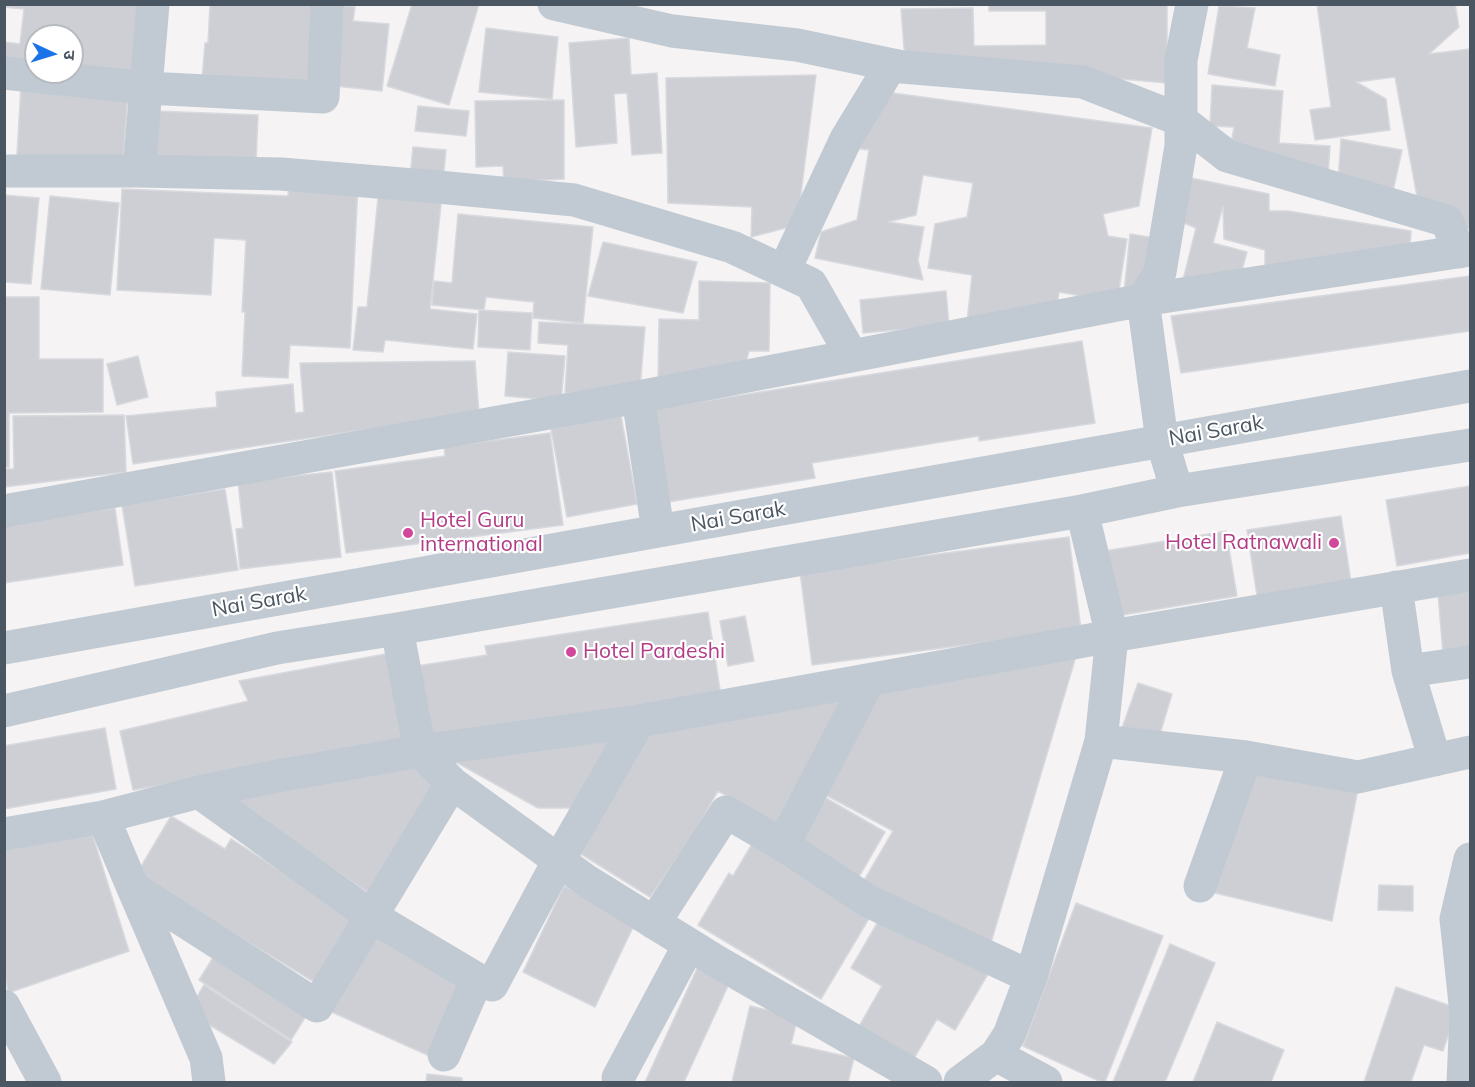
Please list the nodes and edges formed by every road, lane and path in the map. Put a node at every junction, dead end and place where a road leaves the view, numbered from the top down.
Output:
1 (153, 4) edge
2 (327, 4) edge
3 (554, 4) edge
4 (1192, 4) edge
5 (891, 65) junction
6 (4, 73) edge
7 (147, 88) junction
8 (1181, 120) junction
9 (4, 171) edge
10 (139, 171) junction
11 (1465, 251) edge
12 (784, 271) junction
13 (1143, 300) junction
14 (852, 356) junction
15 (1470, 386) edge
16 (638, 397) junction
17 (1162, 441) junction
18 (1470, 446) edge
19 (1177, 491) junction
20 (4, 511) edge
21 (1082, 511) junction
22 (658, 531) junction
23 (1470, 575) edge
24 (1396, 587) junction
25 (262, 602) junction
26 (397, 629) junction
27 (1112, 636) junction
28 (4, 648) edge
29 (277, 648) junction
30 (1470, 662) edge
31 (1408, 671) junction
32 (869, 680) junction
33 (4, 711) edge
34 (639, 721) junction
35 (1101, 741) junction
36 (420, 751) junction
37 (1470, 753) edge
38 (1246, 757) junction
39 (1435, 760) junction
40 (452, 783) junction
41 (199, 792) junction
42 (103, 817) junction
43 (4, 834) edge
44 (783, 845) junction
45 (1470, 859) edge
46 (559, 860) junction
47 (1200, 886) dead end
48 (132, 888) junction
49 (371, 916) junction
50 (654, 923) junction
51 (689, 945) junction
52 (1031, 977) junction
53 (477, 979) junction
54 (4, 1006) edge
55 (444, 1055) dead end
56 (996, 1055) junction
57 (618, 1078) dead end
58 (45, 1083) edge
59 (209, 1083) edge
60 (926, 1083) edge
61 (960, 1083) edge
62 (1046, 1083) edge
63 (1463, 1083) edge

1 - 7 street
2 - 7 street
3 - 5 street
4 - 8 street
5 - 8 street
5 - 12 street
6 - 7 street
7 - 10 street
8 - 11 street
8 - 13 street
9 - 10 street
10 - 12 street
11 - 13 street
12 - 14 street
13 - 14 street
13 - 17 street
14 - 16 street
15 - 17 street, Nai Sarak
16 - 20 street
16 - 22 street
17 - 19 street
17 - 22 street, Nai Sarak
18 - 19 street
19 - 21 street
21 - 26 street
21 - 27 street
22 - 25 street, Nai Sarak
23 - 24 street
24 - 27 street
24 - 31 street
25 - 28 street, Nai Sarak
25 - 29 street
26 - 29 street
26 - 36 street
27 - 32 street
27 - 35 street
29 - 33 street
30 - 31 street
31 - 39 street
32 - 34 street
32 - 44 street
34 - 36 street
34 - 46 street
35 - 38 street
35 - 52 street
36 - 40 street
36 - 41 street
37 - 39 street
38 - 39 street
38 - 47 street
40 - 46 street
40 - 49 street
41 - 42 street
41 - 49 street
42 - 43 street
42 - 48 street
44 - 50 street
44 - 52 street
45 - 63 street
46 - 50 street
46 - 53 street
48 - 49 street
48 - 59 street
49 - 53 street
50 - 51 street
51 - 57 street
51 - 60 street
52 - 56 street
53 - 55 street
54 - 58 street
56 - 61 street
56 - 62 street

